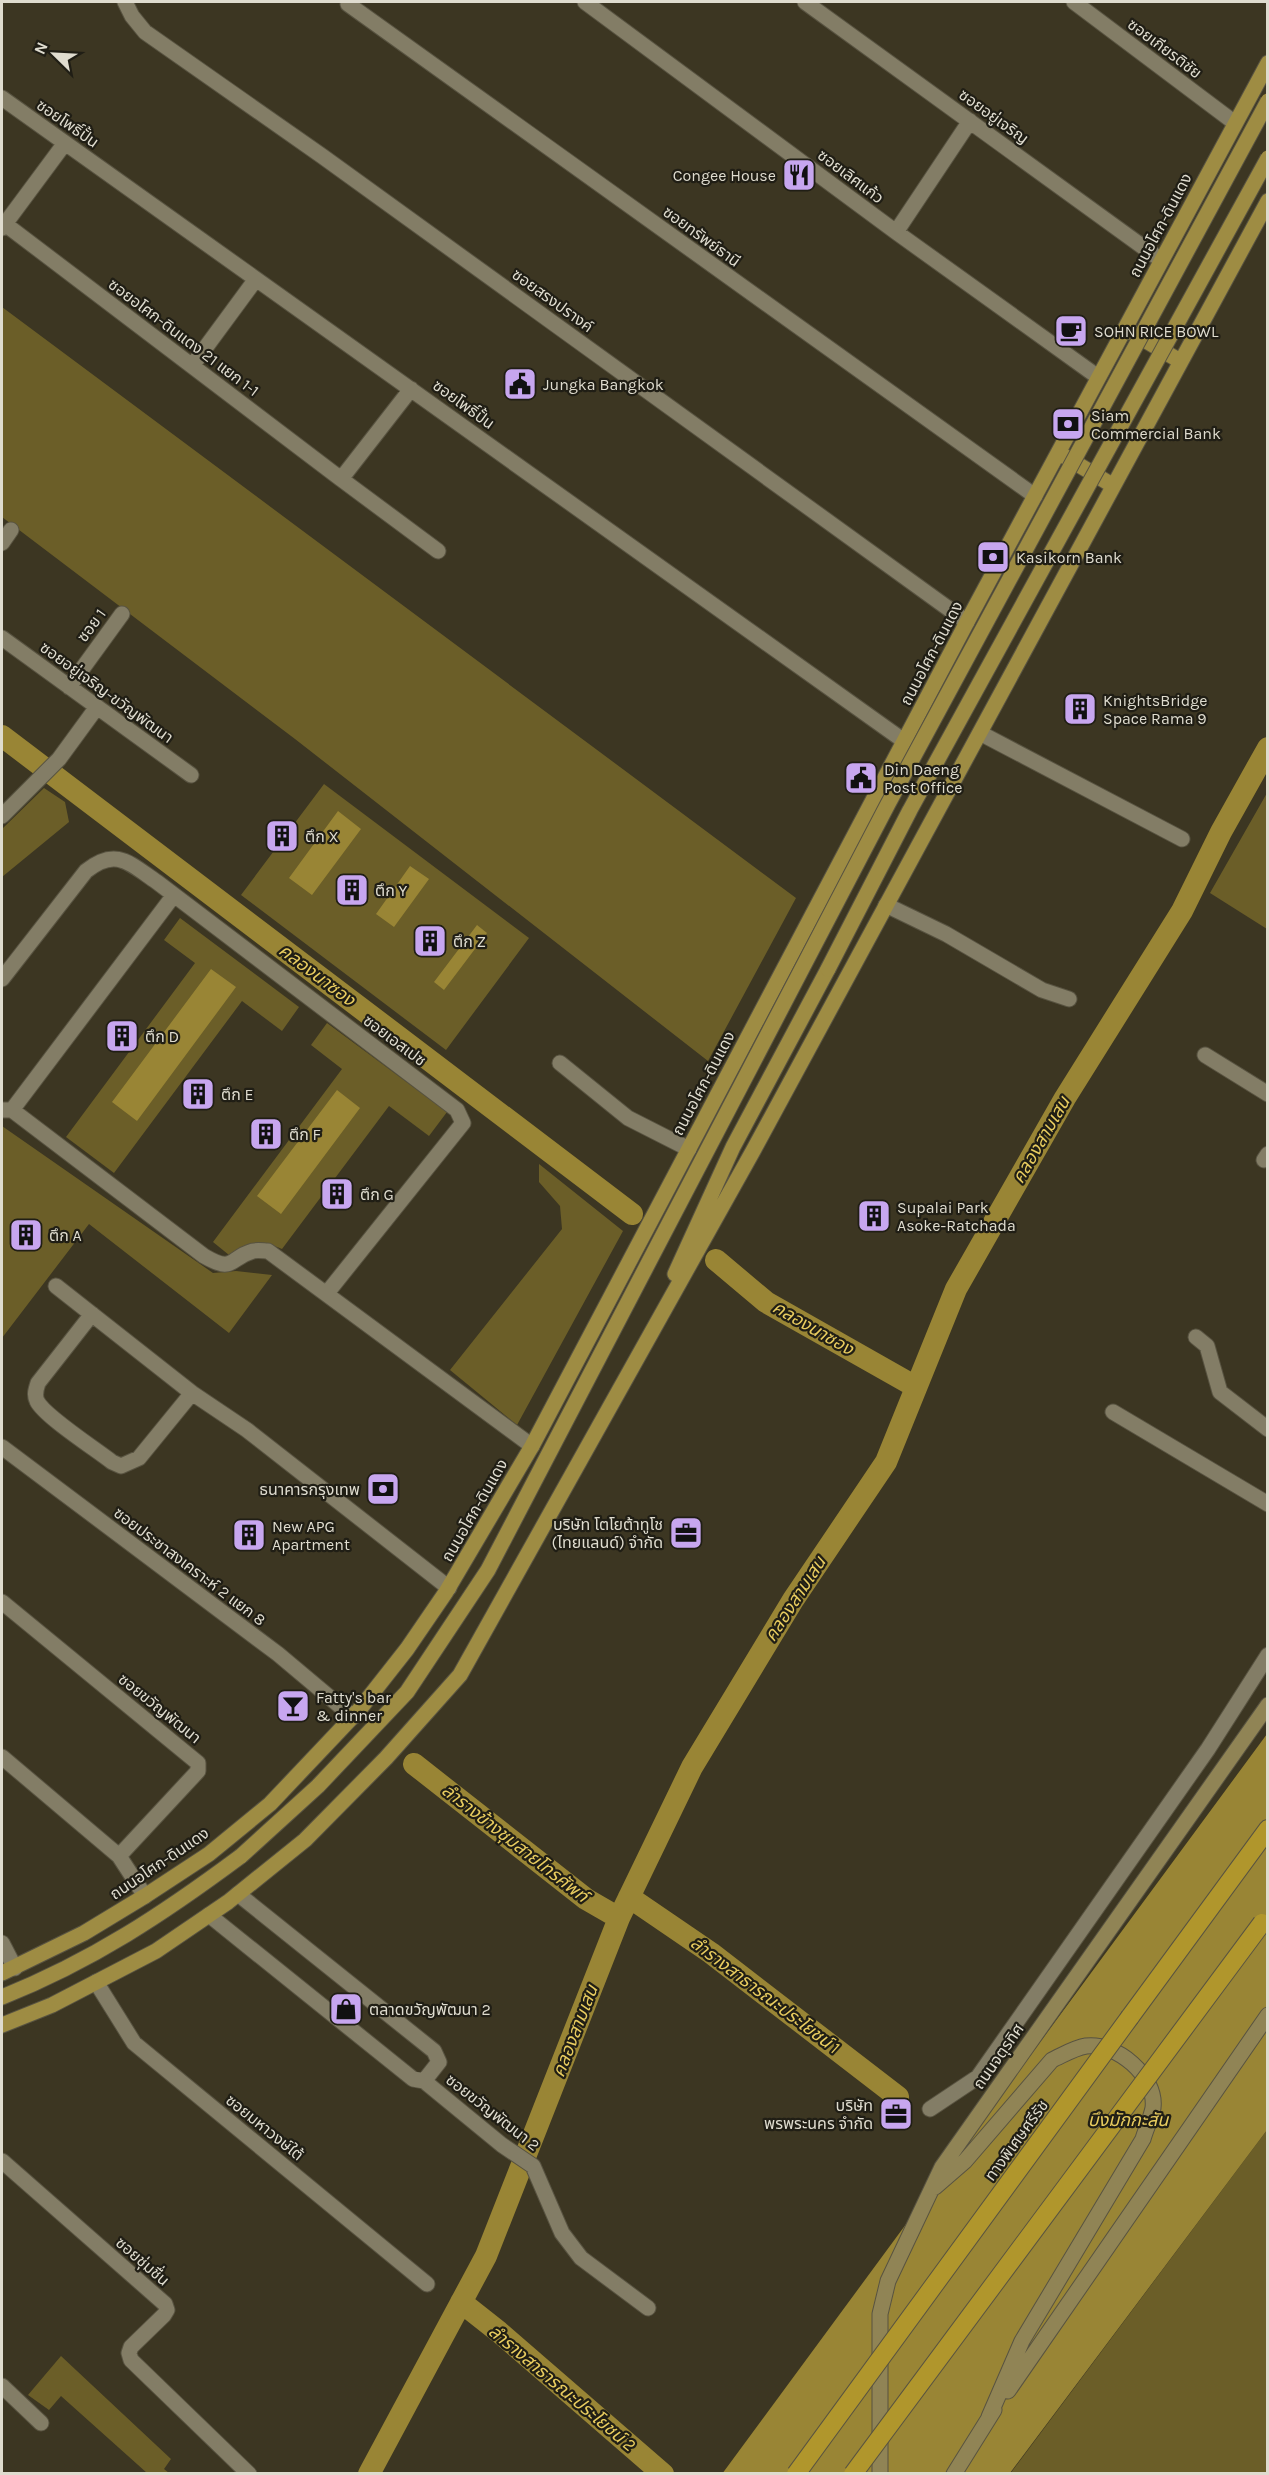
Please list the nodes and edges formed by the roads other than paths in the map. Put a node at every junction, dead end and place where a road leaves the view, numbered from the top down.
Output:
1 (125, 2) edge
2 (585, 2) edge
3 (805, 2) edge
4 (1074, 2) edge
5 (348, 4) dead end
6 (1268, 63) edge
7 (2, 98) edge
8 (1268, 101) edge
9 (970, 121) junction
10 (1235, 123) junction
11 (65, 143) junction
12 (1268, 158) edge
13 (1268, 201) edge
14 (3, 226) edge
15 (896, 232) junction
16 (1161, 260) junction
17 (256, 279) junction
18 (1125, 328) junction
19 (1180, 361) junction
20 (192, 366) junction
21 (1098, 376) junction
22 (411, 389) junction
23 (1059, 453) junction
24 (341, 479) junction
25 (1112, 485) junction
26 (1035, 496) junction
27 (11, 530) dead end
28 (2, 543) edge
29 (438, 551) dead end
30 (122, 614) dead end
31 (967, 622) junction
32 (2, 638) edge
33 (69, 687) junction
34 (97, 707) junction
35 (980, 733) junction
36 (904, 741) junction
37 (191, 775) dead end
38 (2, 816) edge
39 (1182, 839) dead end
40 (174, 895) junction
41 (886, 905) junction
42 (2, 979) edge
43 (1070, 999) dead end
44 (1205, 1055) dead end
45 (560, 1063) dead end
46 (1268, 1094) edge
47 (7, 1110) edge
48 (689, 1149) junction
49 (56, 1287) dead end
50 (327, 1293) junction
51 (92, 1314) junction
52 (648, 1337) junction
53 (1196, 1337) dead end
54 (192, 1393) junction
55 (1113, 1412) dead end
56 (1268, 1429) edge
57 (532, 1446) junction
58 (2, 1447) edge
59 (1268, 1504) edge
60 (449, 1588) junction
61 (4, 1609) edge
62 (1268, 1655) edge
63 (1268, 1705) edge
64 (353, 1717) junction
65 (2, 1757) edge
66 (1268, 1829) edge
67 (119, 1856) junction
68 (238, 1894) junction
69 (145, 1896) junction
70 (209, 1915) junction
71 (1266, 1918) edge
72 (2, 1944) edge
73 (8, 1971) edge
74 (96, 1982) junction
75 (2, 1997) edge
76 (1268, 2015) edge
77 (2, 2025) edge
78 (424, 2081) junction
79 (930, 2109) dead end
80 (2, 2162) edge
81 (929, 2193) junction
82 (428, 2284) dead end
83 (648, 2308) dead end
84 (2, 2386) edge
85 (989, 2417) junction
86 (41, 2423) dead end
87 (249, 2474) edge
88 (796, 2474) edge
89 (853, 2474) edge
90 (880, 2474) edge
91 (954, 2474) edge

1 - 31 street, ซอยสรงปรางค์
2 - 15 street, ซอยเลิศแก้ว
3 - 9 street, ซอยอยู่เจริญ
4 - 10 street, ซอยเกียรติชัย
5 - 26 street, ซอยทรัพย์ธานี
6 - 10 main road, ถนนอโศก-ดินแดง
7 - 11 street, ซอยโพธิ์ปั้น
8 - 75 main road, ถนนอโศก-ดินแดง, bridge
9 - 15 street
9 - 16 street, ซอยอยู่เจริญ
10 - 16 main road, ถนนอโศก-ดินแดง
11 - 14 street
11 - 17 street, ซอยโพธิ์ปั้น
12 - 52 main road, bridge
13 - 19 main road
14 - 20 street, ซอยอโศก-ดินแดง 21 แยก 1-1
15 - 21 street, ซอยเลิศแก้ว
16 - 18 main road, ถนนอโศก-ดินแดง
17 - 20 street
17 - 22 street, ซอยโพธิ์ปั้น
18 - 19 main road
18 - 21 main road, ถนนอโศก-ดินแดง
19 - 25 main road
20 - 24 street, ซอยอโศก-ดินแดง 21 แยก 1-1
21 - 23 main road, ถนนอโศก-ดินแดง
22 - 24 street
22 - 36 street, ซอยโพธิ์ปั้น
23 - 25 main road
23 - 26 main road, ถนนอโศก-ดินแดง
24 - 29 street, ซอยอโศก-ดินแดง 21 แยก 1-1
25 - 35 main road
26 - 31 main road, ถนนอโศก-ดินแดง
27 - 28 street
30 - 33 street, ซอย 1
31 - 36 main road, ถนนอโศก-ดินแดง
32 - 33 street, ซอยอยู่เจริญ-ขวัญพัฒนา
33 - 34 street, ซอยอยู่เจริญ-ขวัญพัฒนา
34 - 37 street, ซอยอยู่เจริญ-ขวัญพัฒนา
34 - 38 street
35 - 39 street
35 - 41 main road
36 - 48 main road, ถนนอโศก-ดินแดง
40 - 42 street, ซอยเอสเปซ
40 - 47 street
40 - 50 street, ซอยเอสเปซ
41 - 43 street
41 - 52 main road
44 - 46 street
45 - 48 street
47 - 50 street
48 - 57 main road, ถนนอโศก-ดินแดง
49 - 51 street
50 - 57 street
51 - 54 street
51 - 54 street
52 - 68 main road
53 - 56 street
54 - 60 street
55 - 59 street
57 - 60 main road, ถนนอโศก-ดินแดง
58 - 64 street, ซอยประชาสงเคราะห์ 2 แยก 8
60 - 64 main road, ถนนอโศก-ดินแดง
61 - 67 street, ซอยขวัญพัฒนา
62 - 79 street
63 - 81 main road, ถนนจตุรทิศ
64 - 69 main road, ถนนอโศก-ดินแดง
65 - 67 street
66 - 88 highway, ทางพิเศษศรีรัช, bridge
67 - 69 street
68 - 70 main road
68 - 78 street, ซอยขวัญพัฒนา 2
69 - 73 main road, ถนนอโศก-ดินแดง
70 - 74 main road
70 - 78 street, ซอยขวัญพัฒนา 2
71 - 89 highway, bridge
72 - 73 street
74 - 77 main road
74 - 82 street, ซอยมหาวงษ์ใต้
76 - 85 main road
78 - 83 street, ซอยขวัญพัฒนา 2
80 - 87 street, ซอยชุ่มชื่น
81 - 85 main road, bridge
81 - 90 main road, ถนนจตุรทิศ, bridge
84 - 86 street
85 - 91 main road

